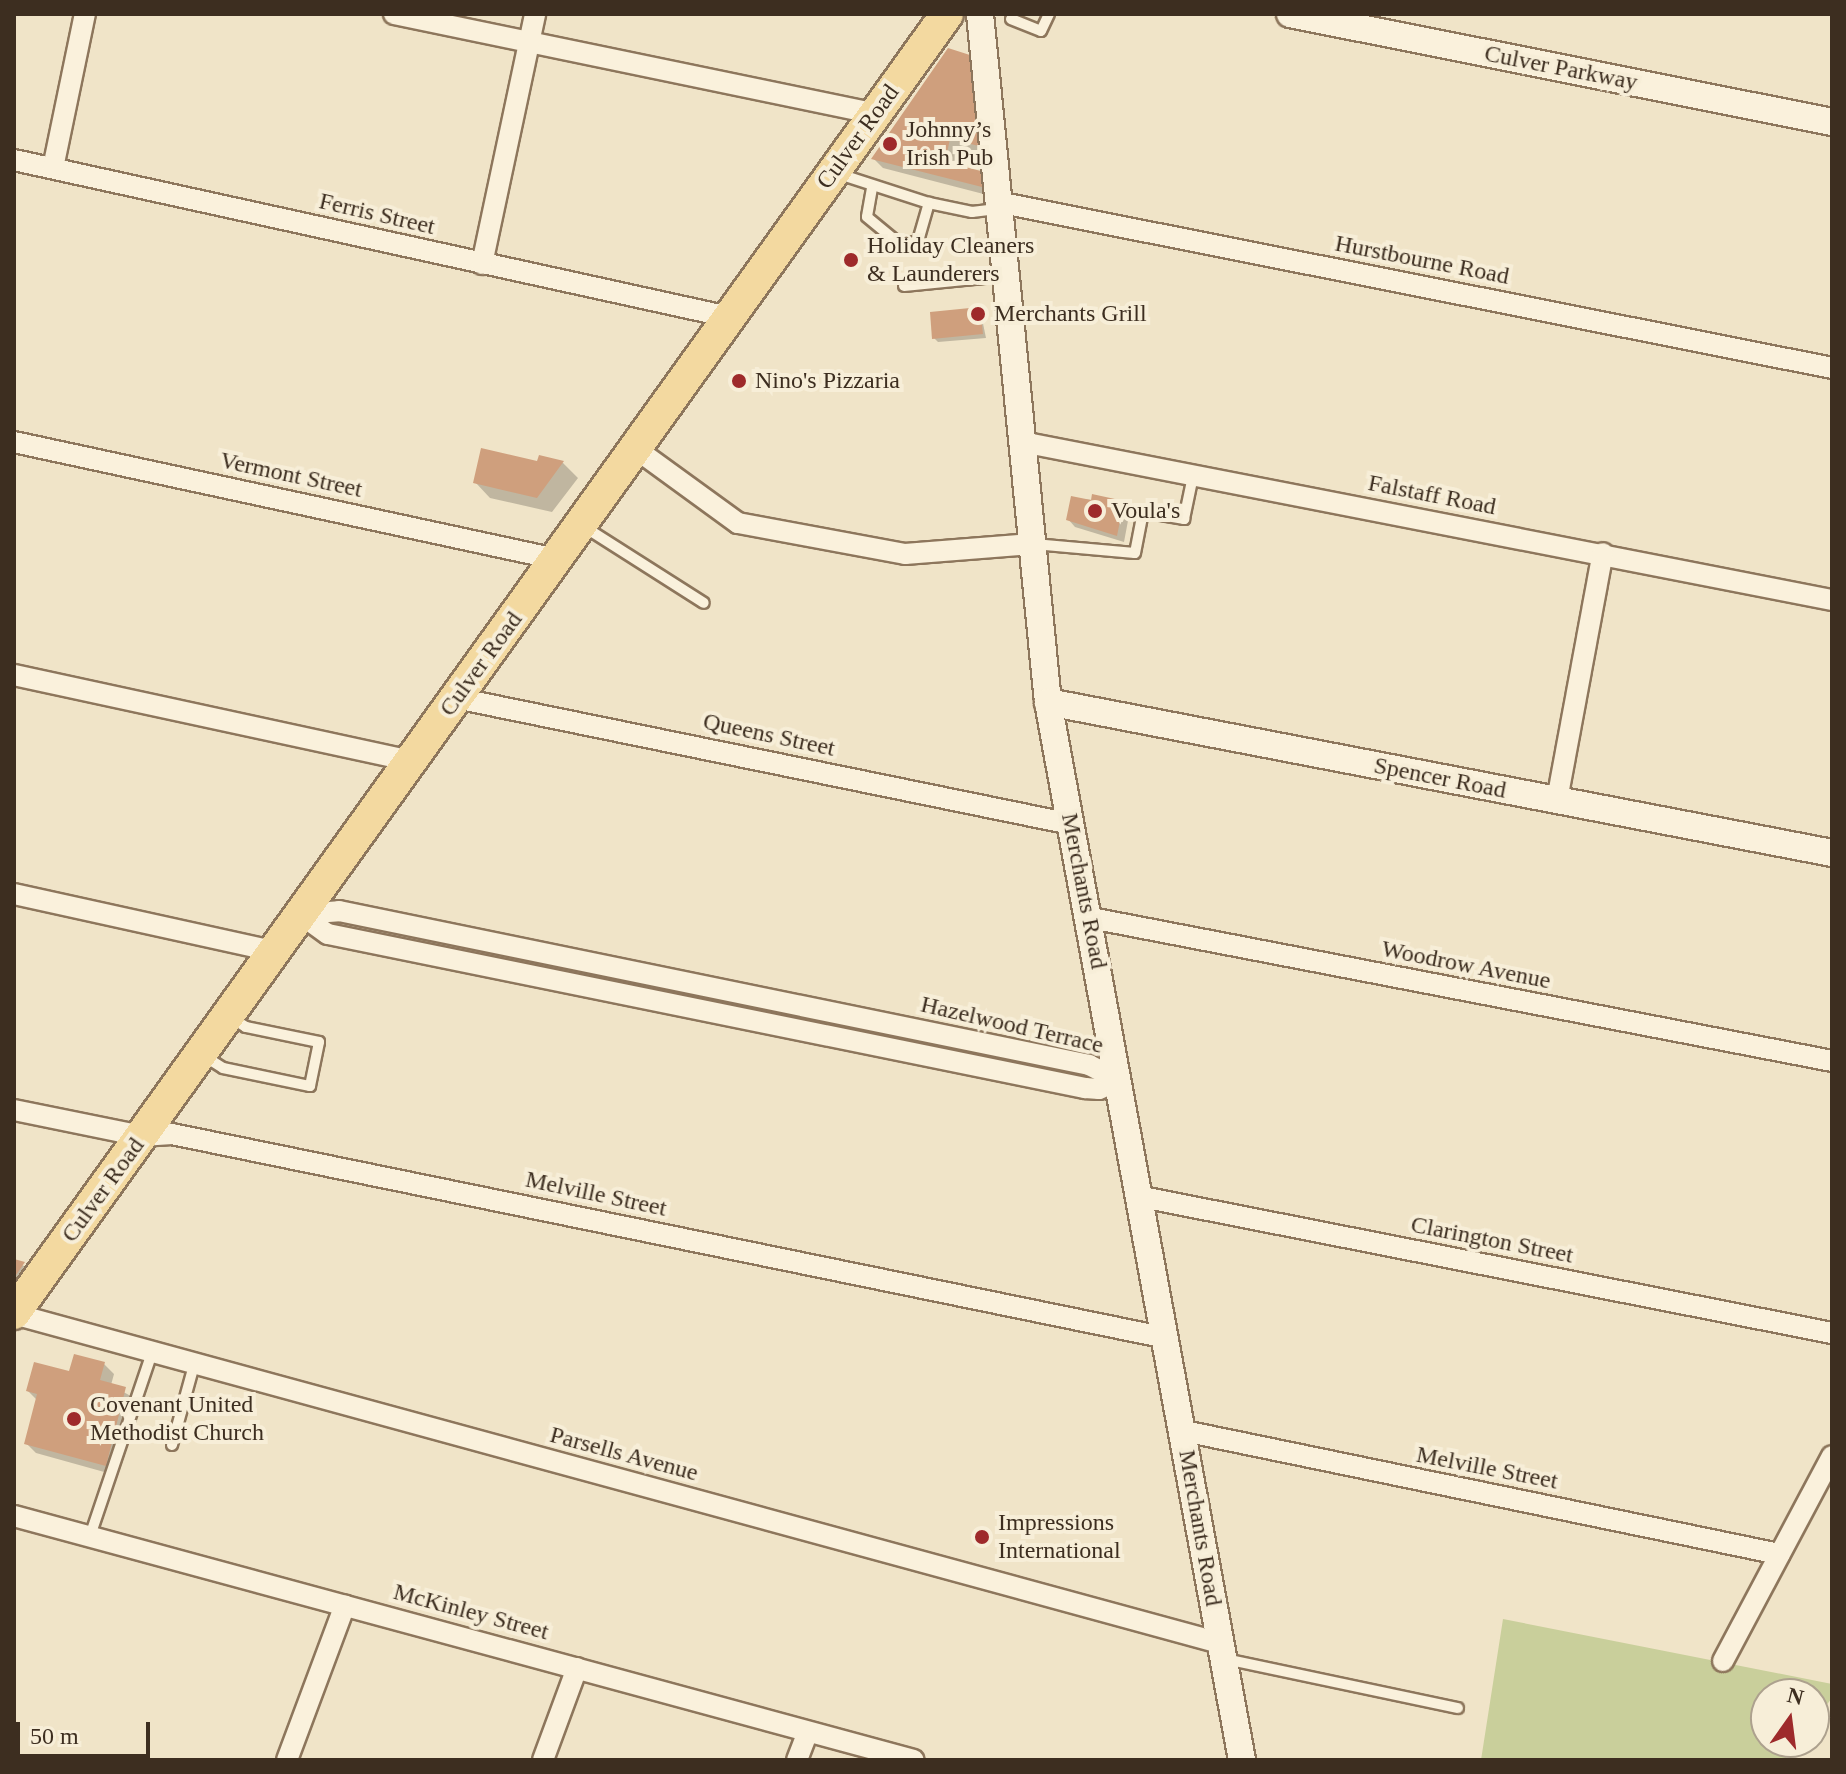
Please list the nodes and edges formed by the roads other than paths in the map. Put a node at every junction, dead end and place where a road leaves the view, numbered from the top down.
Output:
1 (85, 14) edge
2 (394, 14) edge
3 (535, 14) edge
4 (947, 14) edge
5 (1049, 14) edge
6 (1290, 14) edge
7 (1012, 17) edge
8 (980, 18) edge
9 (529, 42) junction
10 (875, 114) junction
11 (1832, 122) edge
12 (14, 160) edge
13 (53, 168) junction
14 (834, 171) junction
15 (872, 188) junction
16 (929, 203) junction
17 (1002, 206) junction
18 (482, 264) junction
19 (1008, 276) junction
20 (904, 286) dead end
21 (729, 317) junction
22 (1832, 368) edge
23 (14, 442) edge
24 (1022, 442) junction
25 (636, 449) junction
26 (1193, 476) junction
27 (581, 524) junction
28 (1032, 544) junction
29 (1603, 553) junction
30 (556, 559) junction
31 (1832, 600) edge
32 (704, 603) dead end
33 (14, 675) edge
34 (456, 698) junction
35 (1048, 702) junction
36 (411, 761) junction
37 (1557, 800) junction
38 (1071, 824) junction
39 (1832, 853) edge
40 (14, 894) edge
41 (300, 914) junction
42 (1091, 918) junction
43 (273, 951) junction
44 (744, 994) junction
45 (228, 1016) junction
46 (740, 1017) junction
47 (201, 1055) junction
48 (1832, 1061) edge
49 (1119, 1080) junction
50 (14, 1110) edge
51 (142, 1136) junction
52 (1142, 1197) junction
53 (14, 1314) edge
54 (1832, 1333) edge
55 (1167, 1338) junction
56 (152, 1353) junction
57 (194, 1365) junction
58 (1184, 1431) junction
59 (172, 1445) dead end
60 (1832, 1456) edge
61 (14, 1516) edge
62 (90, 1536) junction
63 (1779, 1554) junction
64 (345, 1605) junction
65 (1222, 1651) junction
66 (1723, 1661) dead end
67 (577, 1668) junction
68 (1458, 1708) dead end
69 (808, 1732) junction
70 (287, 1760) edge
71 (543, 1760) edge
72 (797, 1760) edge
73 (914, 1760) edge
74 (1242, 1760) edge

1 - 13 street
2 - 9 street
3 - 9 street
4 - 10 main road, Culver Road
5 - 7 lane
6 - 11 street, Culver Parkway
7 - 8 lane
8 - 17 street, Merchants Road
9 - 10 street
9 - 18 street
10 - 14 main road, Culver Road
12 - 13 street, Ferris Street
13 - 18 street, Ferris Street
14 - 15 lane
14 - 21 main road, Culver Road
15 - 16 lane
15 - 16 lane
16 - 17 lane
17 - 19 street, Merchants Road
17 - 22 street, Hurstbourne Road
18 - 21 street, Ferris Street
19 - 20 lane
19 - 24 street, Merchants Road
21 - 25 main road, Culver Road
23 - 30 street, Vermont Street
24 - 26 street, Falstaff Road
24 - 28 street, Merchants Road
25 - 27 main road, Culver Road
25 - 28 street
26 - 28 lane
26 - 29 street, Falstaff Road
27 - 30 main road, Culver Road
27 - 32 lane
28 - 35 street, Merchants Road
29 - 31 street, Falstaff Road
29 - 37 street
30 - 34 main road, Culver Road
33 - 36 street
34 - 36 main road, Culver Road
34 - 38 street, Queens Street
35 - 37 street, Spencer Road
35 - 38 street, Merchants Road
36 - 41 main road, Culver Road
37 - 39 street, Spencer Road
38 - 42 street, Merchants Road
40 - 43 street
41 - 43 main road, Culver Road
41 - 44 street, Hazelwood Terrace
41 - 46 street, Hazelwood Terrace
42 - 48 street, Woodrow Avenue
42 - 49 street, Merchants Road
43 - 45 main road, Culver Road
44 - 46 lane
44 - 49 street, Hazelwood Terrace
45 - 47 main road, Culver Road
45 - 47 lane
46 - 49 street, Hazelwood Terrace
47 - 51 main road, Culver Road
49 - 52 street, Merchants Road
50 - 51 street, Melville Street
51 - 53 main road, Culver Road
51 - 55 street, Melville Street
52 - 54 street, Clarington Street
52 - 55 street, Merchants Road
53 - 56 street, Parsells Avenue
55 - 58 street, Merchants Road
56 - 57 street, Parsells Avenue
56 - 62 lane
57 - 59 lane
57 - 65 street, Parsells Avenue
58 - 63 street, Melville Street
58 - 65 street, Merchants Road
60 - 63 street
61 - 62 street, McKinley Street
62 - 64 street, McKinley Street
63 - 66 street
64 - 67 street, McKinley Street
64 - 70 street
65 - 68 lane
65 - 74 street, Merchants Road
67 - 69 street, McKinley Street
67 - 71 street
69 - 72 street
69 - 73 street, McKinley Street

